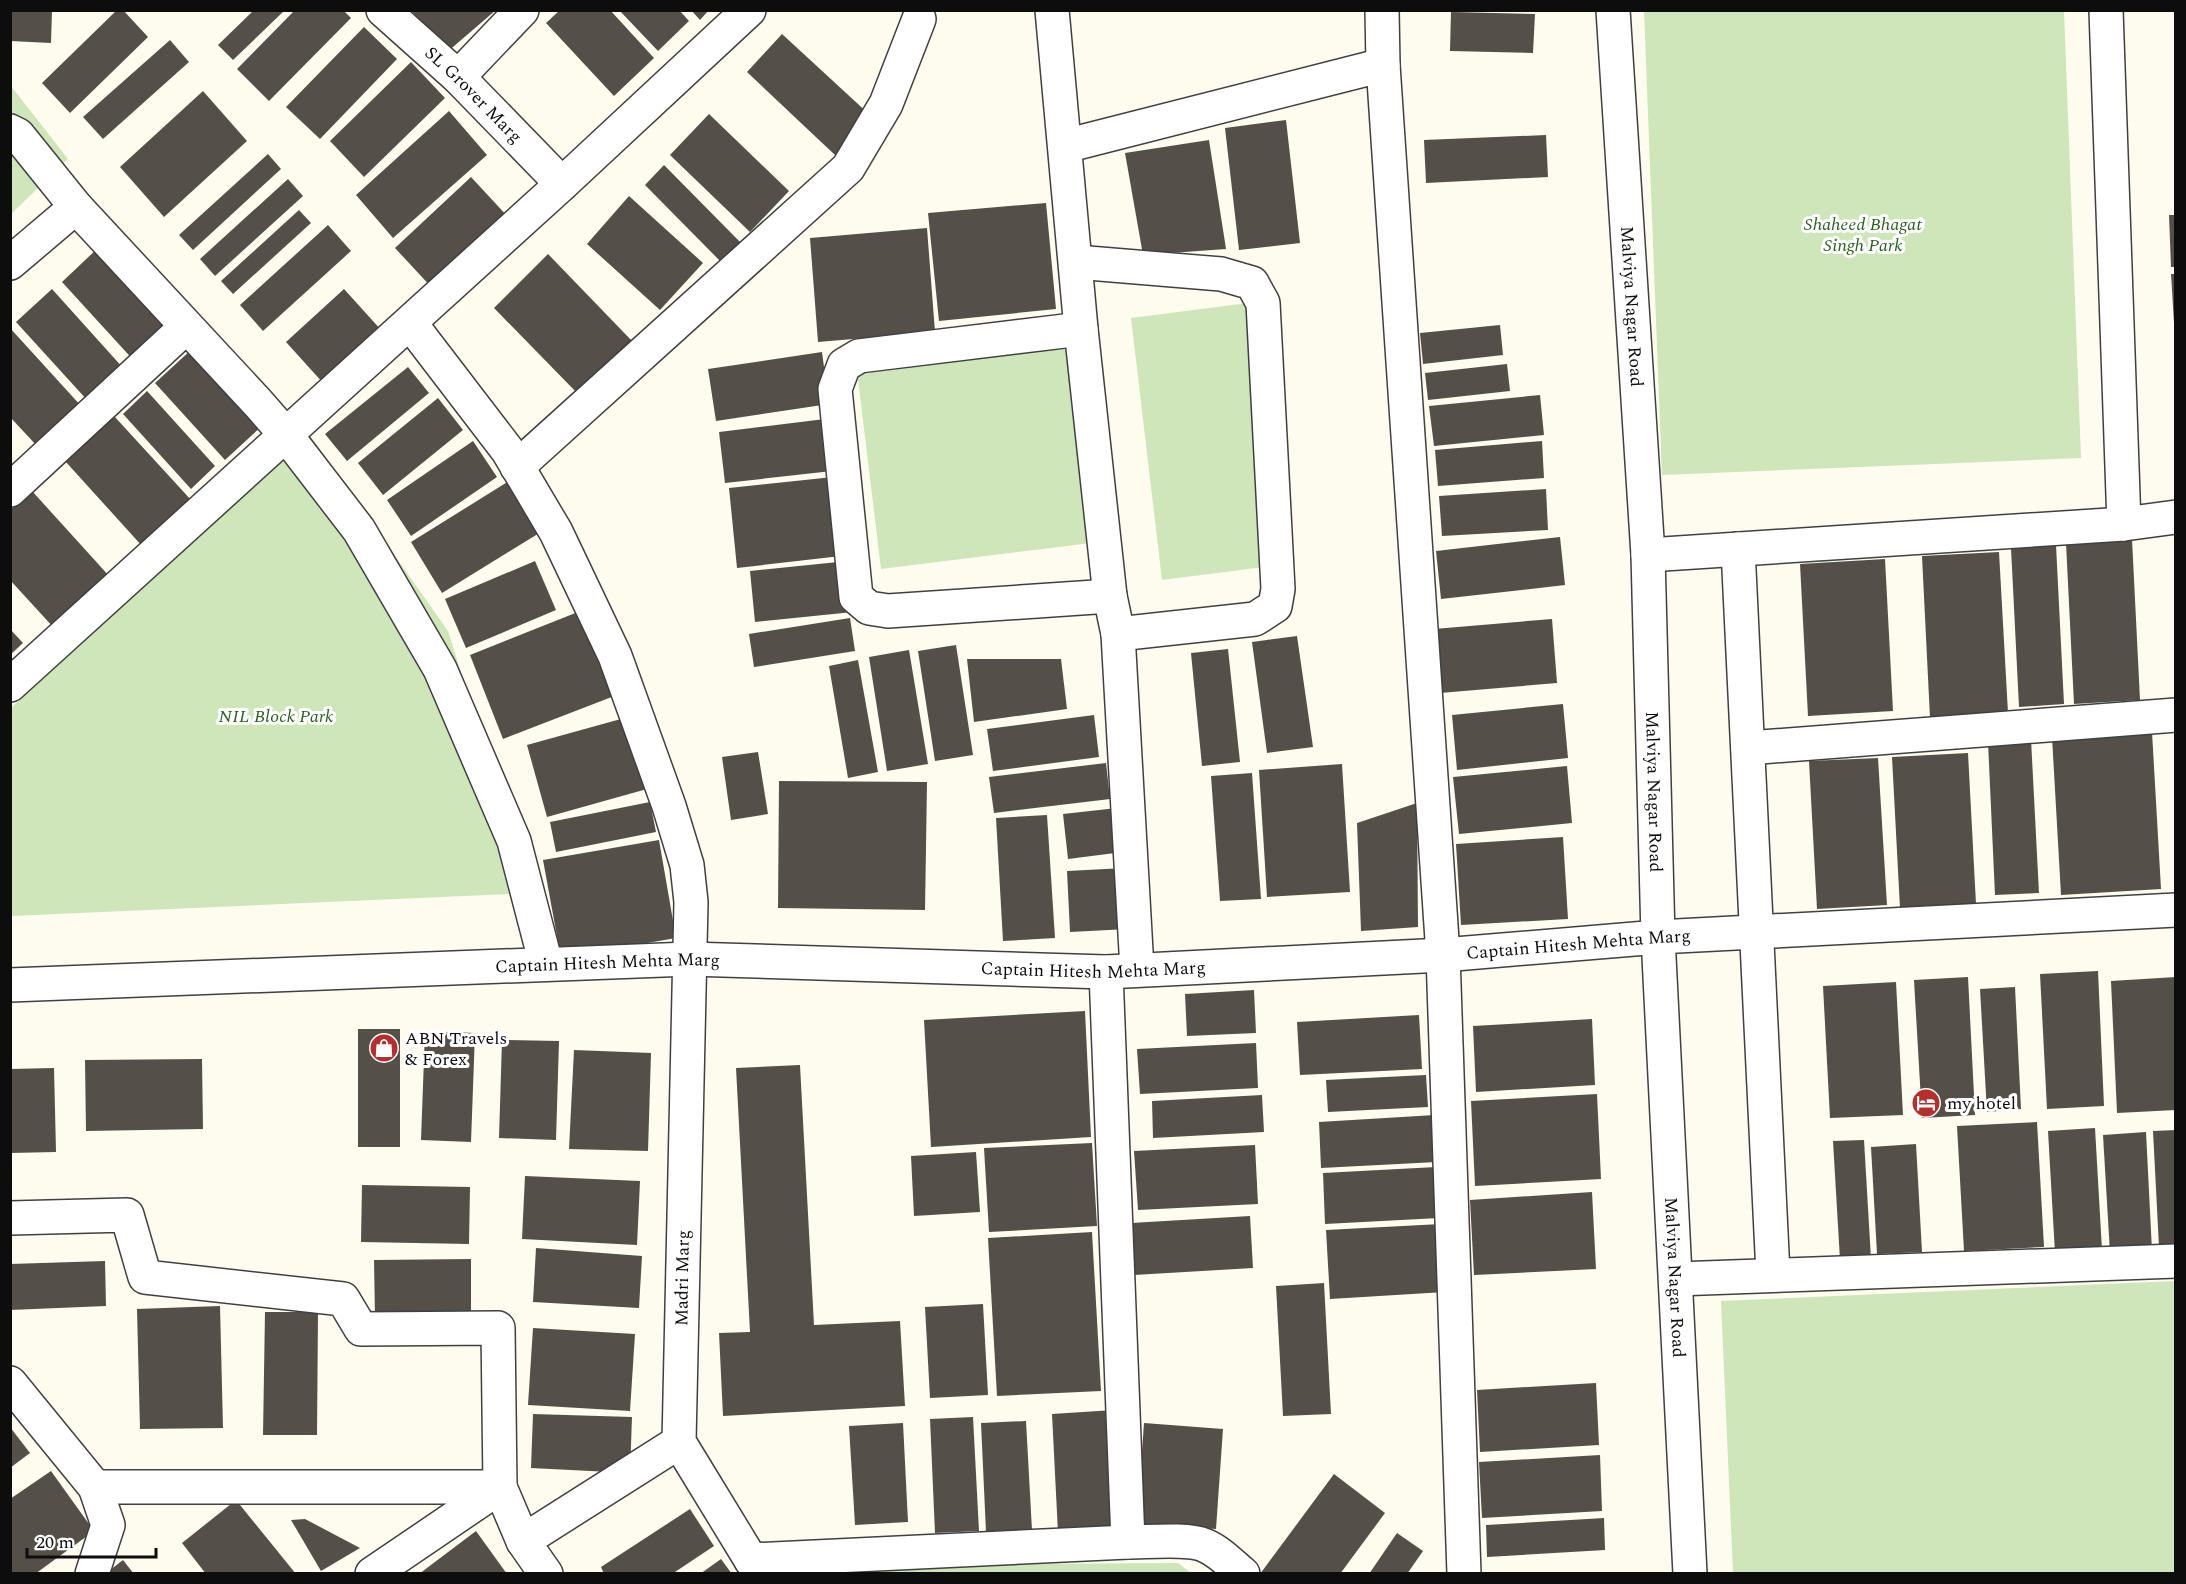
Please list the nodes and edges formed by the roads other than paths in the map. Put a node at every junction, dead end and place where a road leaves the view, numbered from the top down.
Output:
1 (383, 10) edge
2 (522, 10) edge
3 (748, 10) edge
4 (1052, 10) edge
5 (1382, 10) edge
6 (1613, 10) edge
7 (2106, 10) edge
8 (919, 19) dead end
9 (1383, 66) junction
10 (458, 77) junction
11 (10, 131) edge
12 (1065, 146) junction
13 (562, 184) junction
14 (76, 207) junction
15 (1076, 262) junction
16 (10, 263) edge
17 (410, 323) junction
18 (186, 327) junction
19 (1081, 329) junction
20 (286, 435) junction
21 (517, 467) junction
22 (10, 490) edge
23 (2175, 517) edge
24 (2124, 524) junction
25 (1738, 549) junction
26 (1648, 555) junction
27 (1110, 596) junction
28 (1119, 634) junction
29 (10, 685) edge
30 (2175, 716) edge
31 (1748, 748) junction
32 (2175, 910) edge
33 (1757, 932) junction
34 (1658, 937) junction
35 (1443, 955) junction
36 (689, 959) junction
37 (546, 964) junction
38 (1122, 970) junction
39 (10, 985) edge
40 (10, 1218) edge
41 (2175, 1261) edge
42 (1773, 1274) junction
43 (1676, 1279) junction
44 (10, 1383) edge
45 (679, 1442) junction
46 (95, 1487) junction
47 (500, 1487) junction
48 (523, 1541) junction
49 (1128, 1542) junction
50 (756, 1567) edge
51 (92, 1574) edge
52 (372, 1574) edge
53 (546, 1574) edge
54 (1243, 1574) edge
55 (1464, 1574) edge
56 (1690, 1574) edge

1 - 10 street, SL Grover Marg
2 - 10 street
3 - 13 street
4 - 12 street
5 - 9 street
6 - 26 street, Malviya Nagar Road
7 - 24 street
8 - 21 street
9 - 12 street
9 - 35 street
10 - 13 street, SL Grover Marg
11 - 14 street
12 - 15 street
13 - 17 street
14 - 16 street
14 - 18 street
15 - 19 street
15 - 28 street
17 - 20 street
17 - 21 street, Madri Marg
18 - 20 street
18 - 22 street
19 - 27 street
19 - 27 street
20 - 29 street
20 - 37 street
21 - 36 street, Madri Marg
23 - 24 street
24 - 25 street
25 - 26 street
25 - 31 street
26 - 34 street, Malviya Nagar Road
27 - 28 street
28 - 38 street
30 - 31 street
31 - 33 street
32 - 33 street, Captain Hitesh Mehta Marg
33 - 34 street, Captain Hitesh Mehta Marg
33 - 42 street
34 - 35 street, Captain Hitesh Mehta Marg
34 - 43 street, Malviya Nagar Road
35 - 38 street, Captain Hitesh Mehta Marg
35 - 55 street
36 - 37 street, Captain Hitesh Mehta Marg
36 - 38 street, Captain Hitesh Mehta Marg
36 - 45 street, Madri Marg
37 - 39 street, Captain Hitesh Mehta Marg
38 - 49 street
40 - 47 street
41 - 42 street
42 - 43 street
43 - 56 street, Malviya Nagar Road
44 - 46 street
45 - 48 street
45 - 50 street
46 - 47 street
46 - 51 street
47 - 48 street
47 - 52 street
48 - 53 street
49 - 50 street
49 - 54 street

